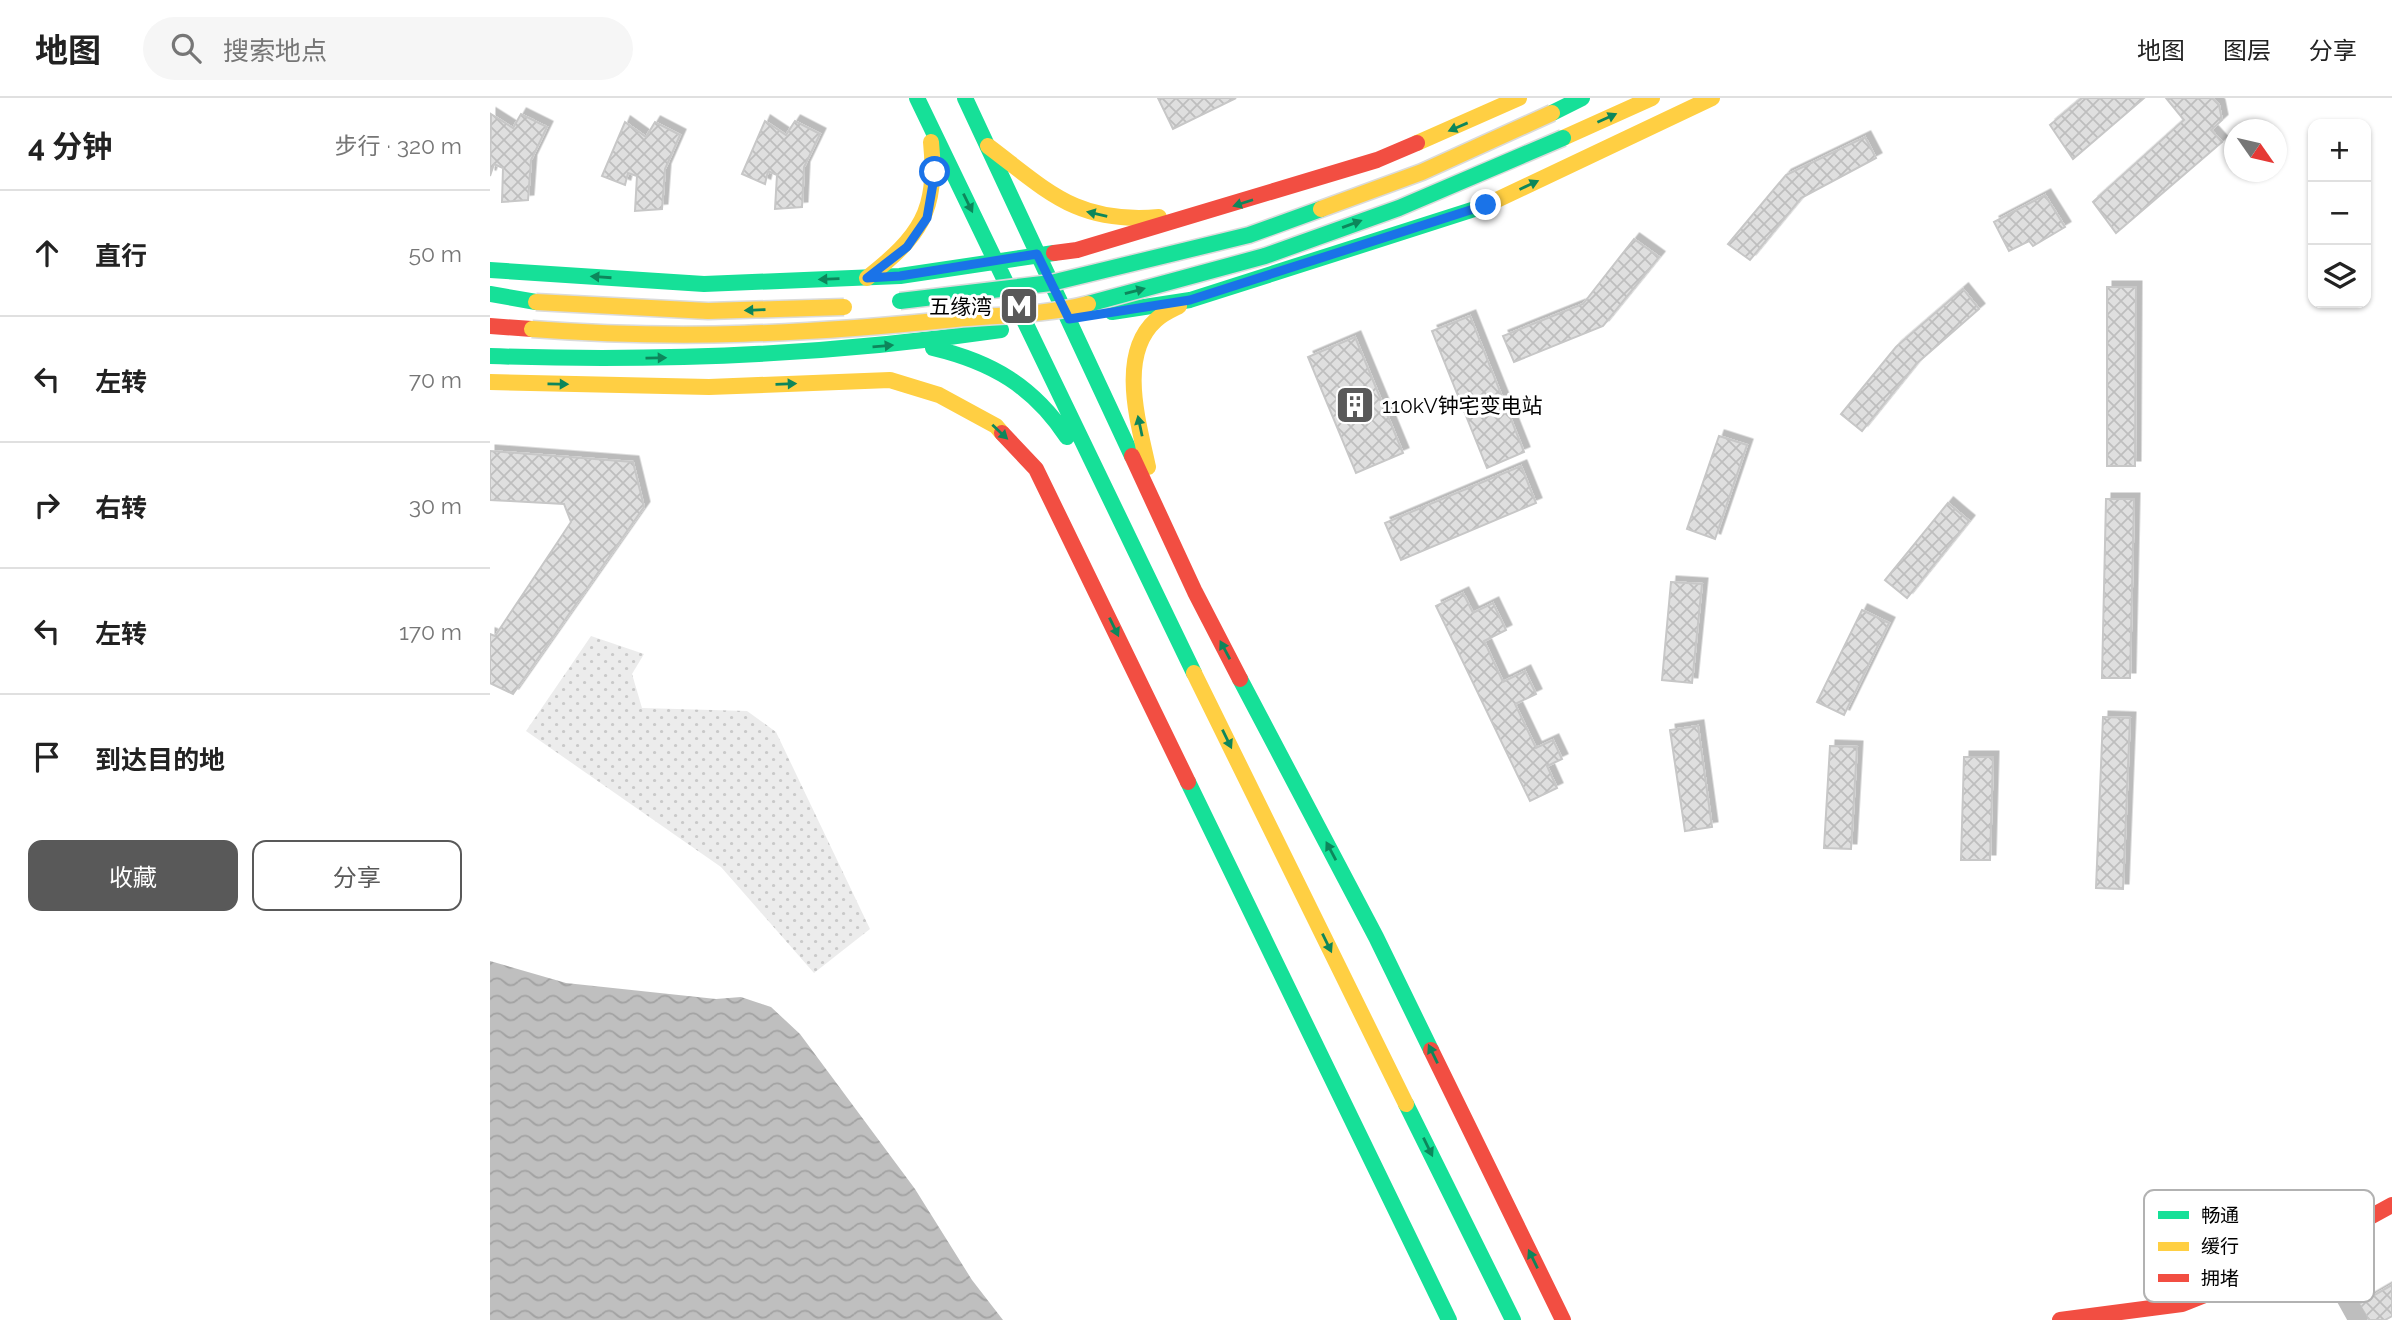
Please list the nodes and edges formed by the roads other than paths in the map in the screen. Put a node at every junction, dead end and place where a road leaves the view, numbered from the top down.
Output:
1 (916, 98) edge
2 (965, 98) edge
3 (1520, 98) edge
4 (1582, 98) edge
5 (1652, 98) edge
6 (1712, 98) edge
7 (927, 120) junction
8 (986, 144) junction
9 (1213, 212) junction
10 (1037, 254) junction
11 (997, 261) junction
12 (490, 270) edge
13 (867, 278) junction
14 (490, 296) edge
15 (1190, 300) junction
16 (886, 303) dead end
17 (859, 307) dead end
18 (1069, 319) junction
19 (492, 326) edge
20 (1027, 326) junction
21 (914, 344) junction
22 (490, 356) edge
23 (490, 382) edge
24 (1158, 517) junction
25 (1119, 522) junction
26 (2392, 1205) edge
27 (2374, 1215) edge
28 (2187, 1302) edge
29 (2348, 1302) edge
30 (1449, 1320) edge
31 (1513, 1320) edge
32 (1563, 1320) edge
33 (2060, 1320) edge
34 (2358, 1320) edge

1 - 7 main road
2 - 8 main road
3 -> 9 main road
4 - 16 main road, bridge
19 -> 5 main road, bridge
15 -> 6 main road
7 -> 11 main road
7 - 13 main road
9 -> 8 main road
8 - 10 main road
9 - 10 main road
10 - 11 main road
10 - 18 main road
11 - 13 main road
11 - 20 main road
13 -> 12 main road
17 -> 14 main road, bridge
15 - 18 main road
24 -> 15 main road
18 - 20 main road
18 - 24 main road
20 - 21 main road
20 - 25 main road
22 -> 21 main road
21 - 25 main road
23 -> 30 main road
32 -> 24 main road
25 -> 31 main road
26 - 27 main road
28 - 33 main road
29 - 34 street

